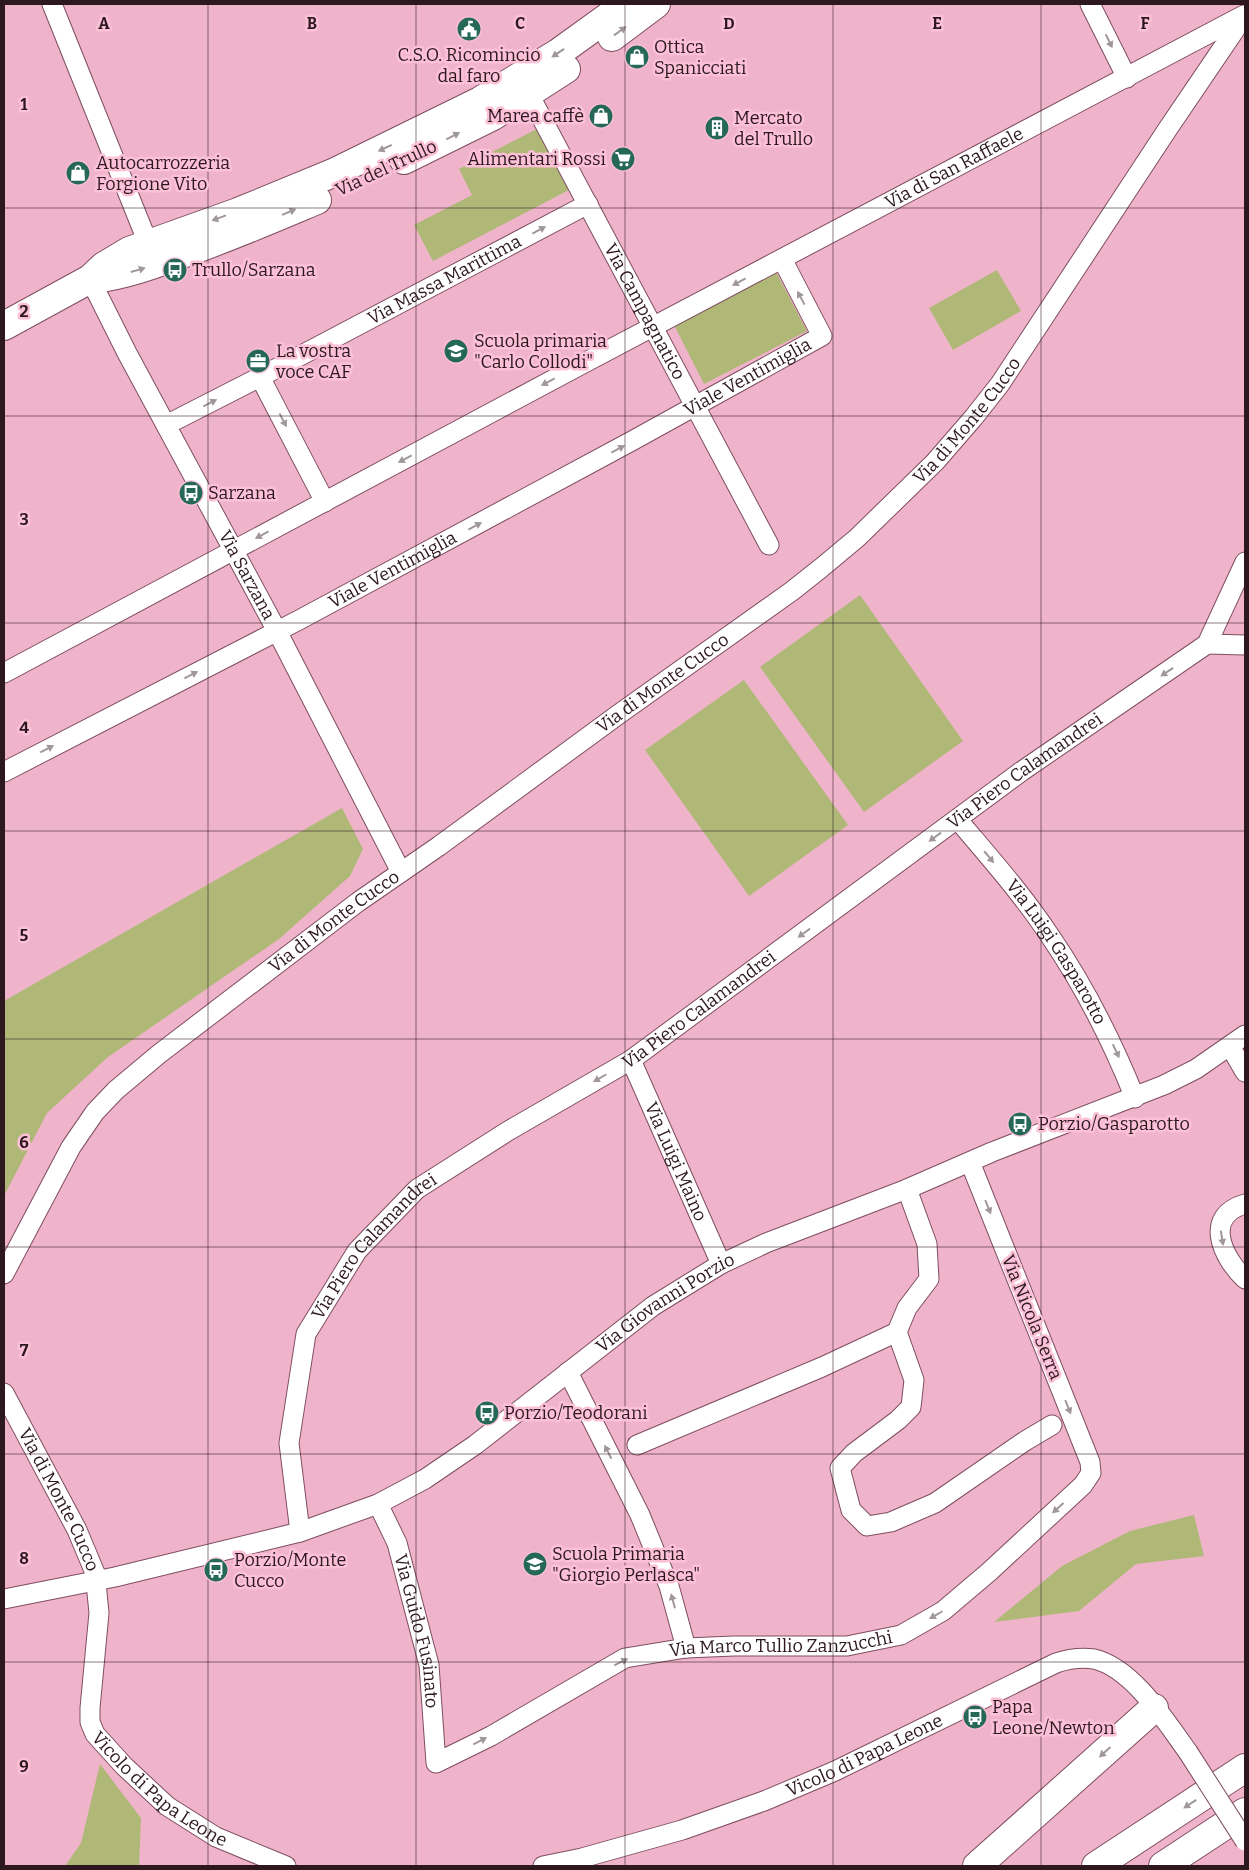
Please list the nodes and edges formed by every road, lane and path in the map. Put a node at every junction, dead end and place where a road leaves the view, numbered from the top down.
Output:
1 (52, 4) edge
2 (626, 4) edge
3 (656, 4) edge
4 (1090, 4) edge
5 (1245, 15) edge
6 (1127, 78) junction
7 (524, 86) junction
8 (588, 204) junction
9 (148, 244) junction
10 (782, 260) junction
11 (90, 279) junction
12 (4, 326) edge
13 (653, 327) junction
14 (260, 377) junction
15 (695, 406) junction
16 (166, 425) junction
17 (326, 502) junction
18 (769, 545) dead end
19 (234, 550) junction
20 (1245, 562) edge
21 (277, 631) junction
22 (1207, 644) junction
23 (1245, 645) edge
24 (4, 673) edge
25 (4, 772) edge
26 (958, 820) junction
27 (401, 872) junction
28 (1238, 1041) edge
29 (631, 1060) junction
30 (1245, 1072) edge
31 (1135, 1098) junction
32 (970, 1162) junction
33 (907, 1189) junction
34 (1245, 1204) edge
35 (721, 1264) junction
36 (4, 1274) edge
37 (1245, 1279) edge
38 (896, 1332) junction
39 (568, 1372) junction
40 (4, 1393) edge
41 (1052, 1425) dead end
42 (637, 1445) dead end
43 (1091, 1473) joint
44 (378, 1504) junction
45 (300, 1532) junction
46 (97, 1581) junction
47 (4, 1599) edge
48 (686, 1648) junction
49 (1154, 1708) junction
50 (436, 1763) joint
51 (1245, 1768) edge
52 (1245, 1812) edge
53 (1245, 1841) edge
54 (286, 1866) edge
55 (543, 1866) edge
56 (977, 1866) edge
57 (1096, 1866) edge
58 (1163, 1866) edge

1 - 9 street
2 -> 7 main road, Via del Trullo
7 -> 3 main road, Via del Trullo
4 -> 6 street
5 - 6 street, Via di San Raffaele
5 - 27 street, Via di Monte Cucco
6 - 10 street, Via di San Raffaele
7 - 8 street, Via Campagnatico
7 -> 9 main road, Via del Trullo
11 -> 7 main road, Via del Trullo
8 - 13 street, Via Campagnatico
14 -> 8 street, Via Massa Marittima
9 - 11 main road, Via del Trullo
10 -> 13 street
15 -> 10 street, Viale Ventimiglia
11 - 12 main road, Via del Trullo
11 - 16 street, Via Sarzana
13 - 15 street, Via Campagnatico
13 -> 17 street
16 -> 14 street, Via Massa Marittima
14 -> 17 street
15 - 18 street, Via Campagnatico
21 -> 15 street, Viale Ventimiglia
16 - 19 street, Via Sarzana
17 -> 19 street
19 - 21 street, Via Sarzana
19 - 24 street
20 - 22 street
25 -> 21 street, Viale Ventimiglia
21 - 27 street, Via Sarzana
22 - 23 street
22 -> 26 street, Via Piero Calamandrei
26 -> 29 street, Via Piero Calamandrei
26 -> 31 street, Via Luigi Gasparotto
27 - 36 street, Via di Monte Cucco
28 - 30 street
28 - 31 street, Via Giovanni Porzio
29 - 35 street, Via Luigi Maino
29 -> 45 street, Via Piero Calamandrei
31 - 32 street, Via Giovanni Porzio
32 - 33 street, Via Giovanni Porzio
32 -> 43 street, Via Nicola Serra
33 - 35 street, Via Giovanni Porzio
33 - 38 street
34 -> 37 street
35 - 39 street, Via Giovanni Porzio
38 - 41 street
38 - 42 street
39 - 44 street, Via Giovanni Porzio
48 -> 39 street
40 - 46 street, Via di Monte Cucco
43 -> 48 street, Via Marco Tullio Zanzucchi
44 - 45 street, Via Giovanni Porzio
44 - 50 street, Via Guido Fusinato
45 - 46 street, Via Giovanni Porzio
46 - 47 street, Via Giovanni Porzio
46 - 54 street, Vicolo di Papa Leone
50 -> 48 street, Via Marco Tullio Zanzucchi
49 - 53 street, Vicolo di Papa Leone, bridge
49 - 55 street, Vicolo di Papa Leone
49 -> 56 main road
51 -> 57 main road
52 - 58 main road

